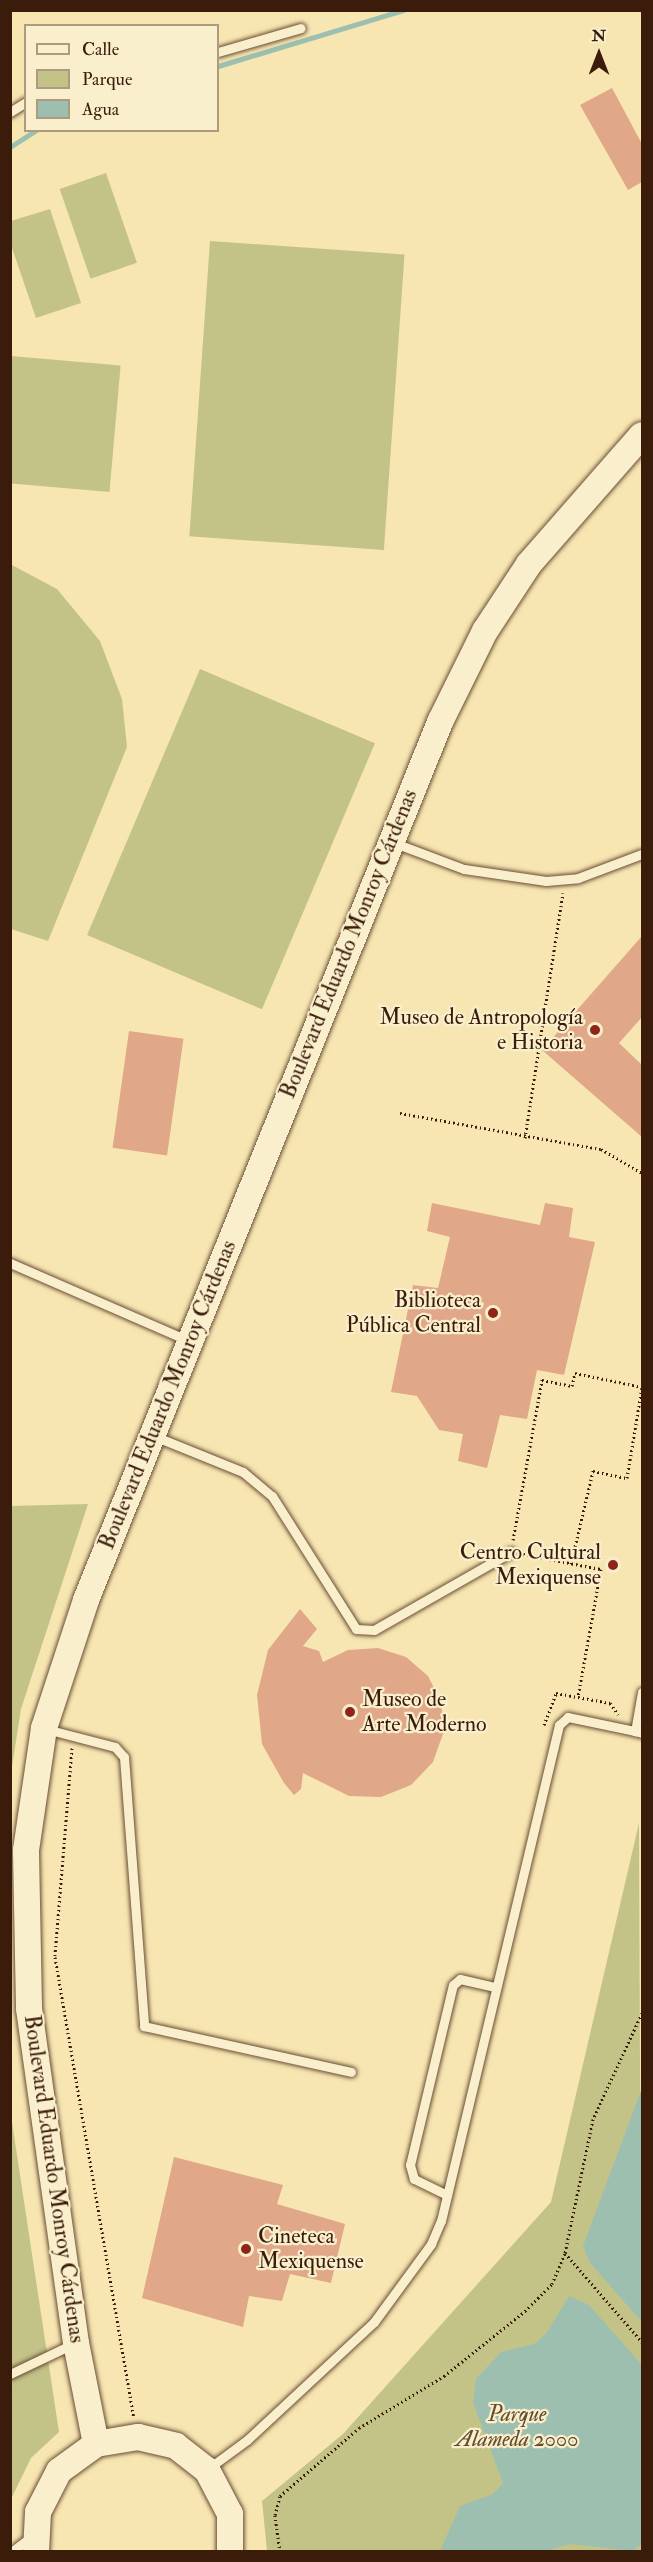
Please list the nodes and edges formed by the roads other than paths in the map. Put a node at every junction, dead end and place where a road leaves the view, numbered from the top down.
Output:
1 (301, 28) dead end
2 (219, 52) edge
3 (24, 103) edge
4 (10, 112) edge
5 (642, 435) edge
6 (390, 842) junction
7 (642, 854) edge
8 (10, 1263) edge
9 (189, 1341) junction
10 (152, 1436) junction
11 (511, 1552) road end
12 (642, 1692) edge
13 (44, 1728) junction
14 (639, 1732) edge
15 (494, 1987) junction
16 (351, 2072) dead end
17 (447, 2195) junction
18 (76, 2343) junction
19 (10, 2374) edge
20 (96, 2444) junction
21 (207, 2470) junction
22 (35, 2543) edge
23 (11, 2552) edge
24 (230, 2552) edge

1 - 2 lane
3 - 4 lane
5 - 6 main road, Boulevard Eduardo Monroy Cárdenas
6 - 7 lane
6 - 9 main road, Boulevard Eduardo Monroy Cárdenas
8 - 9 lane
9 - 10 main road, Boulevard Eduardo Monroy Cárdenas
10 - 11 lane
10 - 13 main road, Boulevard Eduardo Monroy Cárdenas
12 - 14 lane
13 - 16 lane
13 - 18 main road, Boulevard Eduardo Monroy Cárdenas
14 - 15 lane
15 - 17 lane
15 - 17 lane
17 - 21 lane
18 - 19 lane
18 - 20 main road, Boulevard Eduardo Monroy Cárdenas
20 - 21 main road
20 - 22 main road
21 - 24 main road
22 - 23 lane

